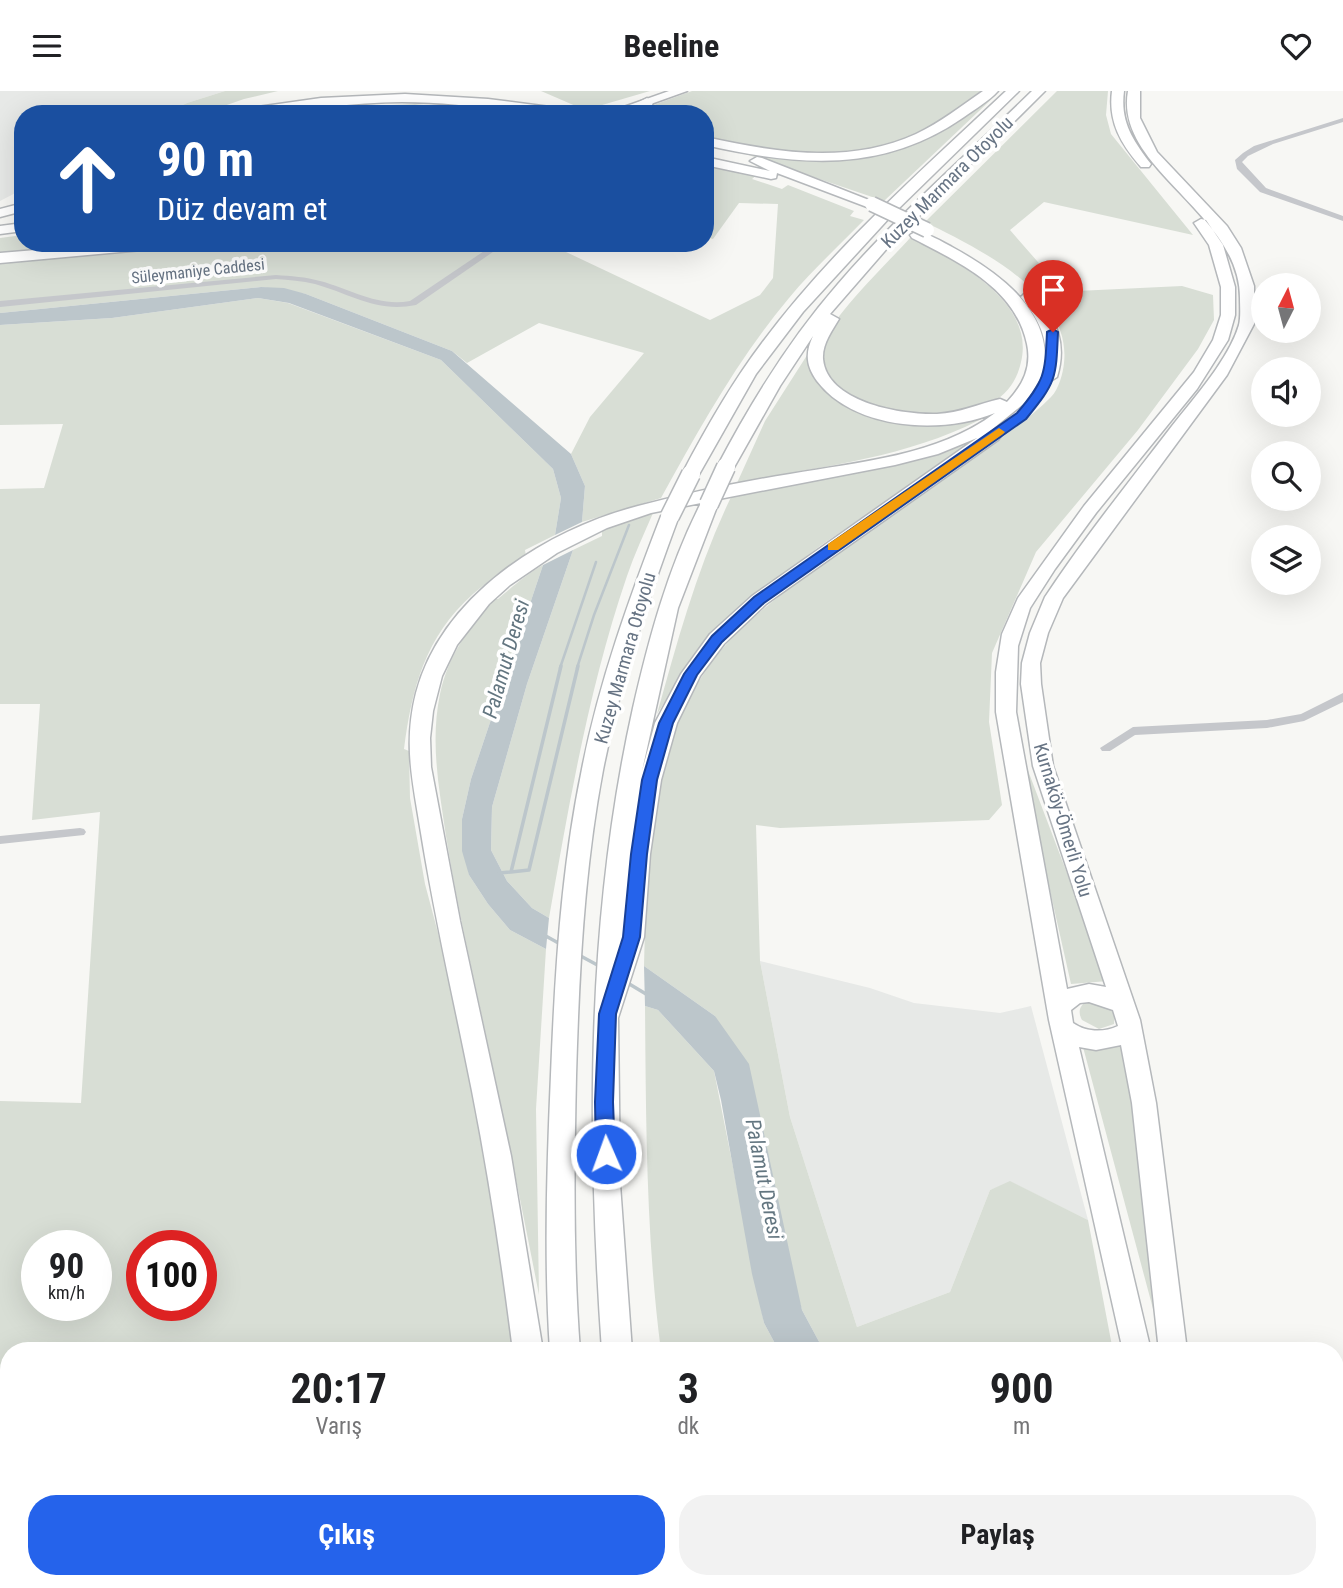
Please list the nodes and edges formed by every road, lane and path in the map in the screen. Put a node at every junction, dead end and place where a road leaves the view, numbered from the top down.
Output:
1 (662, 91) edge
2 (681, 91) edge
3 (992, 91) edge
4 (1013, 91) edge
5 (1039, 91) edge
6 (1118, 91) edge
7 (1134, 91) edge
8 (646, 102) junction
9 (274, 105) edge
10 (310, 105) edge
11 (343, 105) edge
12 (449, 105) edge
13 (497, 105) edge
14 (524, 105) edge
15 (619, 105) edge
16 (637, 105) edge
17 (640, 105) edge
18 (1343, 120) edge
19 (714, 145) edge
20 (714, 146) edge
21 (714, 155) edge
22 (714, 163) edge
23 (788, 179) junction
24 (868, 207) junction
25 (1343, 219) edge
26 (922, 232) junction
27 (70, 252) edge
28 (489, 252) edge
29 (0, 258) edge
30 (864, 263) junction
31 (0, 304) edge
32 (1035, 371) junction
33 (1343, 697) edge
34 (1106, 748) dead end
35 (80, 832) dead end
36 (0, 841) edge
37 (621, 935) junction
38 (1123, 1004) junction
39 (1061, 1017) junction
40 (1130, 1030) junction
41 (527, 1342) edge
42 (565, 1342) edge
43 (616, 1342) edge
44 (1135, 1342) edge
45 (1172, 1342) edge
46 (0, 1419) edge
47 (0, 1428) edge

1 - 15 highway
2 - 8 highway
3 - 19 highway
4 - 42 highway, Kuzey Marmara Otoyolu, bridge
5 - 30 highway, Kuzey Marmara Otoyolu
6 - 39 highway, Kurnaköy-Ömerli Yolu
7 - 38 highway, Kurnaköy-Ömerli Yolu
8 - 16 highway
8 - 17 highway
9 - 14 highway
10 - 13 highway
11 - 12 highway
18 - 25 street
20 - 24 highway
21 - 23 highway
22 - 23 highway
23 - 24 highway
24 - 26 highway
26 - 32 highway
26 - 37 highway
27 - 29 highway
28 - 31 street, Süleymaniye Caddesi
30 - 32 highway
30 - 37 highway, Kuzey Marmara Otoyolu, bridge
32 - 41 highway
33 - 34 street
35 - 36 street
37 - 43 highway
38 - 39 highway
38 - 40 highway, Kurnaköy-Ömerli Yolu
39 - 40 highway
39 - 44 highway, Kurnaköy-Ömerli Yolu
40 - 45 highway, Kurnaköy-Ömerli Yolu
46 - 47 street

